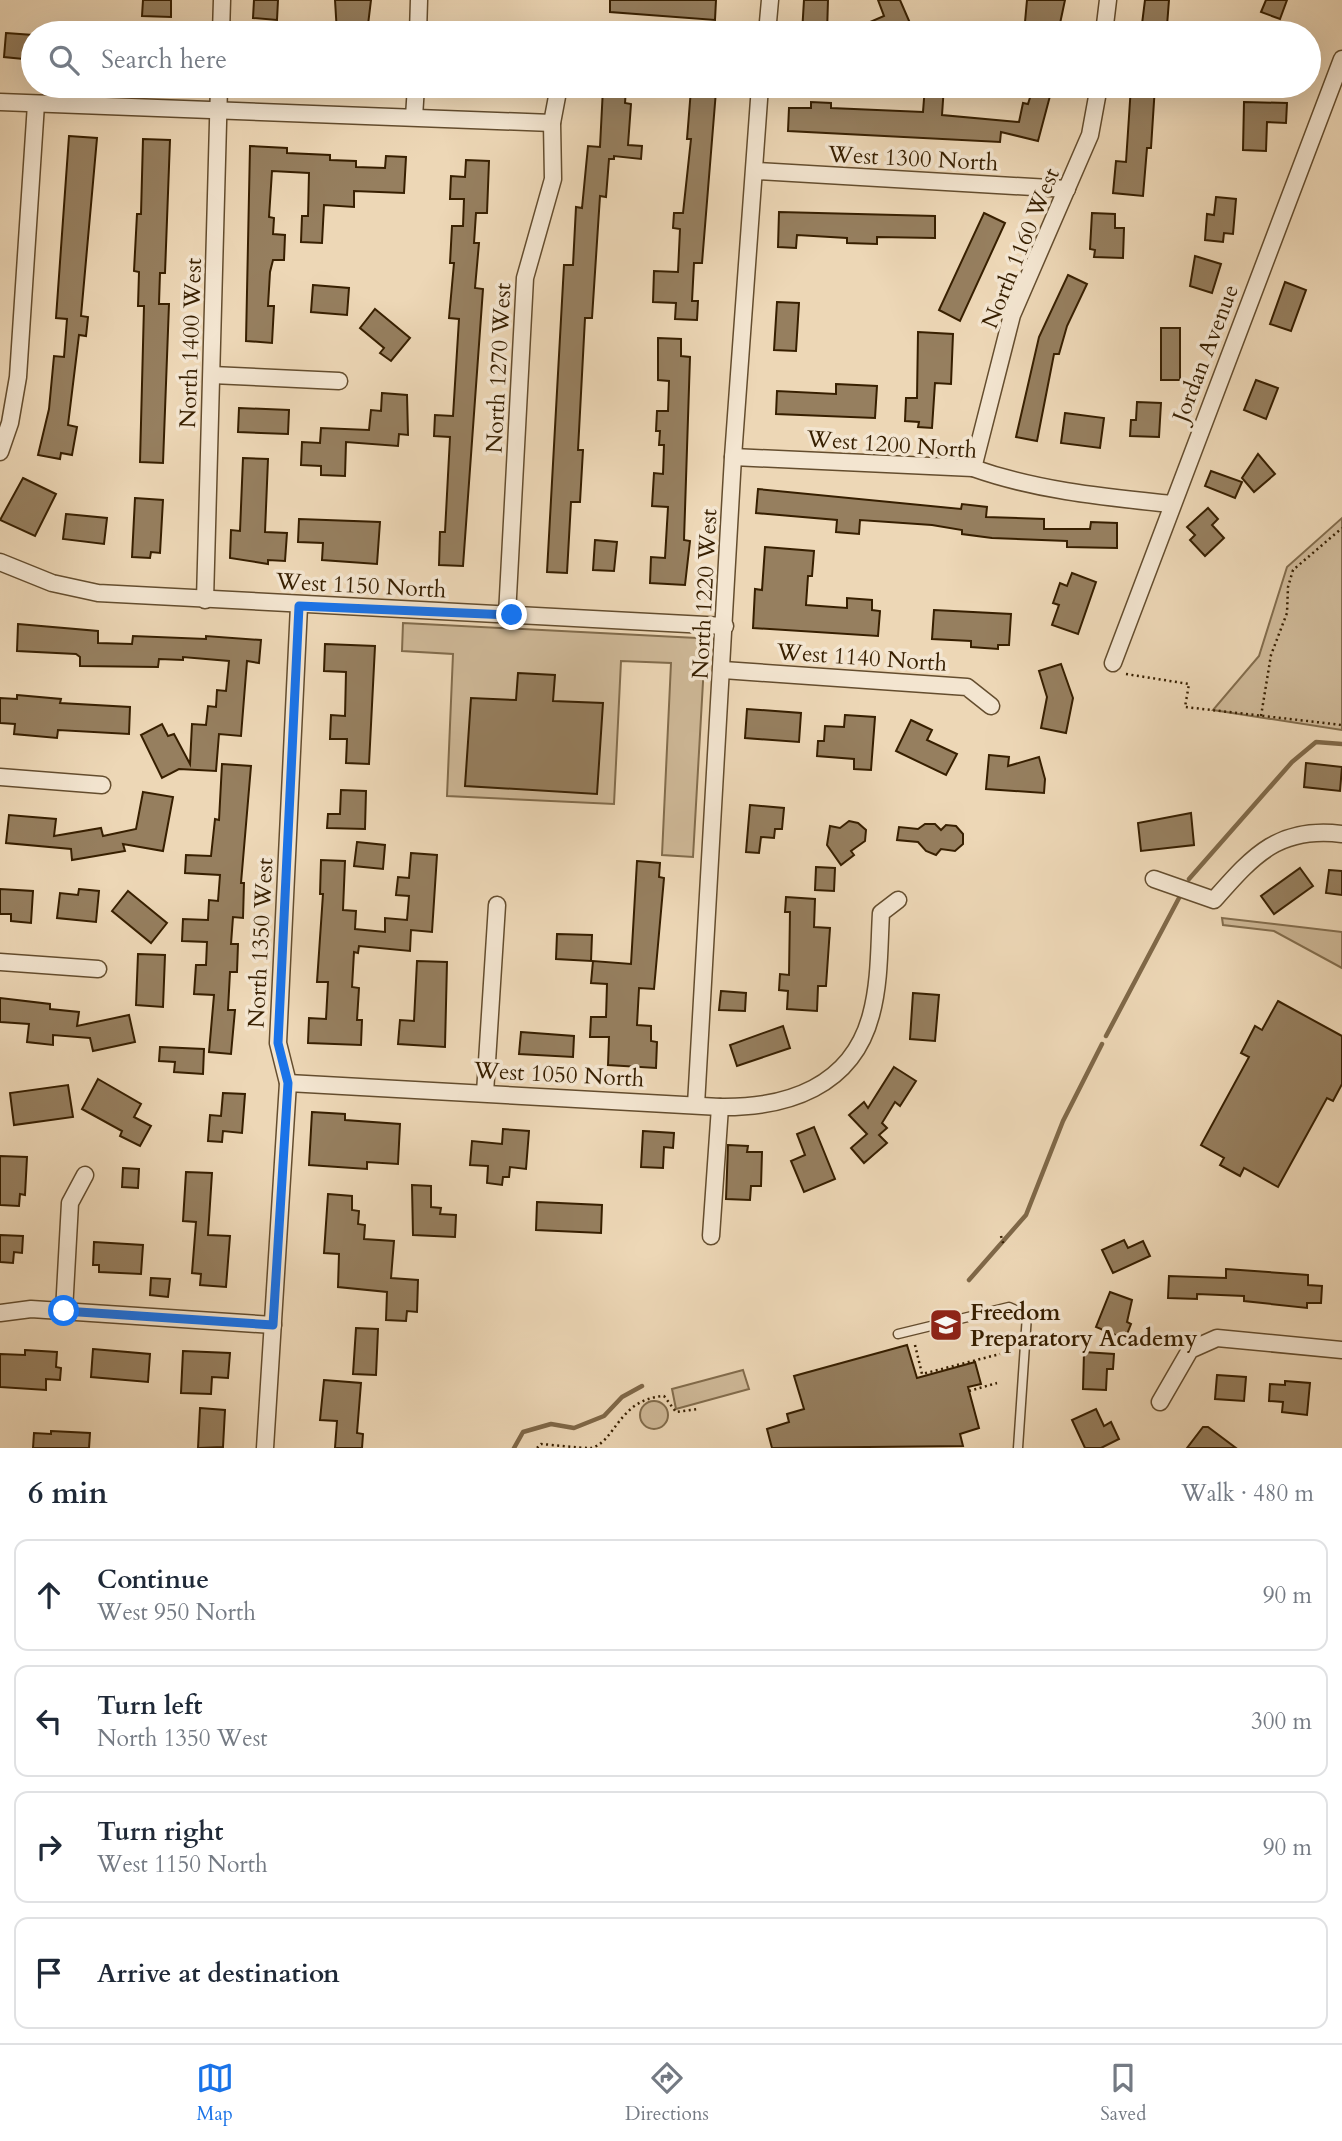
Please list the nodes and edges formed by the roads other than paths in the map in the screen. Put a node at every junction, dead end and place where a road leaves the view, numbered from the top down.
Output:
1 (222, 0) edge
2 (419, 0) edge
3 (770, 0) edge
4 (1108, 0) edge
5 (221, 21) edge
6 (418, 21) edge
7 (768, 21) edge
8 (1105, 21) edge
9 (1342, 59) edge
10 (219, 98) edge
11 (415, 98) edge
12 (557, 98) edge
13 (759, 98) edge
14 (1097, 98) edge
15 (0, 102) edge
16 (36, 104) junction
17 (218, 113) junction
18 (414, 117) junction
19 (552, 122) junction
20 (756, 171) junction
21 (1067, 189) junction
22 (212, 375) junction
23 (339, 381) dead end
24 (0, 452) edge
25 (733, 457) junction
26 (973, 468) junction
27 (1171, 504) junction
28 (0, 562) edge
29 (205, 600) junction
30 (299, 606) junction
31 (507, 615) junction
32 (725, 626) junction
33 (1117, 668) road end
34 (723, 670) junction
35 (991, 706) dead end
36 (0, 777) edge
37 (102, 785) dead end
38 (1342, 834) edge
39 (1154, 878) dead end
40 (898, 900) dead end
41 (497, 905) dead end
42 (0, 962) edge
43 (98, 970) dead end
44 (288, 1083) junction
45 (485, 1093) junction
46 (696, 1105) junction
47 (720, 1107) junction
48 (85, 1175) dead end
49 (711, 1236) dead end
50 (64, 1311) junction
51 (0, 1313) edge
52 (273, 1325) junction
53 (898, 1334) dead end
54 (1342, 1350) edge
55 (1160, 1402) dead end
56 (265, 1448) edge
57 (1018, 1448) edge

1 - 5 street
2 - 6 street
3 - 7 street
4 - 8 street
9 - 27 street, Jordan Avenue
10 - 17 street, North 1400 West
11 - 18 street
12 - 19 street, North 1270 West
13 - 20 street, North 1220 West
14 - 21 street, North 1160 West
15 - 16 street
16 - 17 street
16 - 24 street
17 - 18 street
17 - 22 street, North 1400 West
18 - 19 street
19 - 31 street, North 1270 West
20 - 21 street, West 1300 North
20 - 25 street, North 1220 West
21 - 26 street, North 1160 West
22 - 23 street
22 - 29 street, North 1400 West
25 - 26 street, West 1200 North
25 - 32 street, North 1220 West
26 - 27 street, West 1200 North
27 - 33 street, Jordan Avenue
28 - 29 street, West 1150 North
29 - 30 street, West 1150 North
30 - 31 street, West 1150 North
30 - 44 street, North 1350 West
31 - 32 street, West 1150 North
32 - 34 street, North 1220 West
34 - 35 street, West 1140 North
34 - 46 street, North 1220 West
36 - 37 street
38 - 39 street
40 - 47 street, West 1050 North
41 - 45 street
42 - 43 street
44 - 45 street, West 1050 North
44 - 52 street, North 1350 West
45 - 46 street, West 1050 North
46 - 47 street, West 1050 North
47 - 49 street
48 - 50 street
50 - 51 street
50 - 52 street
52 - 56 street, North 1350 West
53 - 57 lane
54 - 55 street

